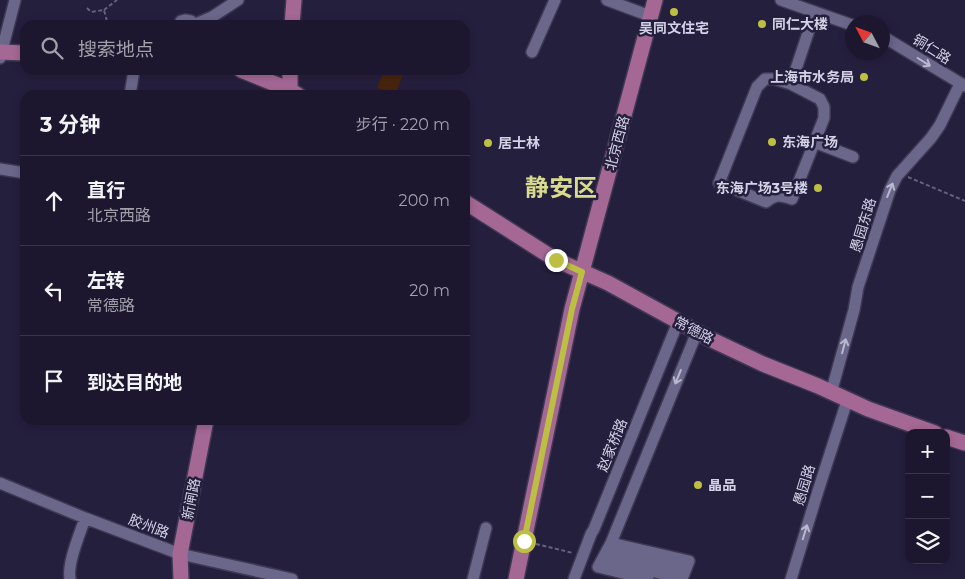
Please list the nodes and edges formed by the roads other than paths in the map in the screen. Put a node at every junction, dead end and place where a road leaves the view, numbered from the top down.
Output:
1 (15, 0) edge
2 (238, 0) edge
3 (294, 0) edge
4 (555, 0) edge
5 (607, 0) edge
6 (655, 0) edge
7 (782, 0) edge
8 (815, 12) junction
9 (650, 16) junction
10 (205, 20) edge
11 (292, 20) edge
12 (845, 23) edge
13 (890, 41) edge
14 (532, 52) dead end
15 (20, 53) edge
16 (1, 54) edge
17 (133, 75) edge
18 (252, 75) edge
19 (290, 75) edge
20 (791, 84) junction
21 (962, 85) edge
22 (131, 90) edge
23 (285, 90) edge
24 (292, 90) edge
25 (814, 142) junction
26 (853, 157) dead end
27 (0, 169) edge
28 (20, 172) edge
29 (470, 205) edge
30 (582, 272) junction
31 (678, 322) junction
32 (697, 332) junction
33 (831, 393) junction
34 (847, 400) junction
35 (205, 425) edge
36 (923, 429) edge
37 (950, 438) edge
38 (965, 443) edge
39 (0, 483) edge
40 (85, 518) junction
41 (486, 528) dead end
42 (607, 550) junction
43 (180, 554) junction
44 (683, 576) edge
45 (70, 579) edge
46 (180, 579) edge
47 (292, 579) edge
48 (473, 579) edge
49 (516, 579) edge
50 (574, 579) edge
51 (648, 579) edge
52 (791, 579) edge

1 - 16 street
2 - 10 street
3 - 11 main road
4 - 14 street
5 - 9 street
6 - 9 main road, 北京西路
7 - 8 street
8 - 12 street
8 - 20 street
9 - 30 main road, 北京西路
13 -> 21 street, 铜仁路
15 - 16 main road
17 - 22 street
18 - 23 main road
19 - 24 main road
20 - 25 street
20 - 25 street
33 -> 21 street, 愚园东路
25 - 26 street
27 - 28 street
29 - 30 main road, 常德路
30 - 31 main road, 常德路
30 - 49 main road, 北京西路
31 - 32 main road, 常德路
31 - 50 street, 赵家桥路
32 - 33 main road, 常德路
32 -> 42 street
33 - 34 main road, 常德路
34 - 36 main road, 常德路
52 -> 34 street, 愚园路
35 - 43 main road, 新闸路
37 - 38 main road
39 - 40 street, 胶州路
40 - 43 street, 胶州路
40 - 45 street
41 - 48 street
42 - 44 street
42 - 44 street
42 - 51 street
43 - 46 main road, 新闸路
43 - 47 street, 胶州路

